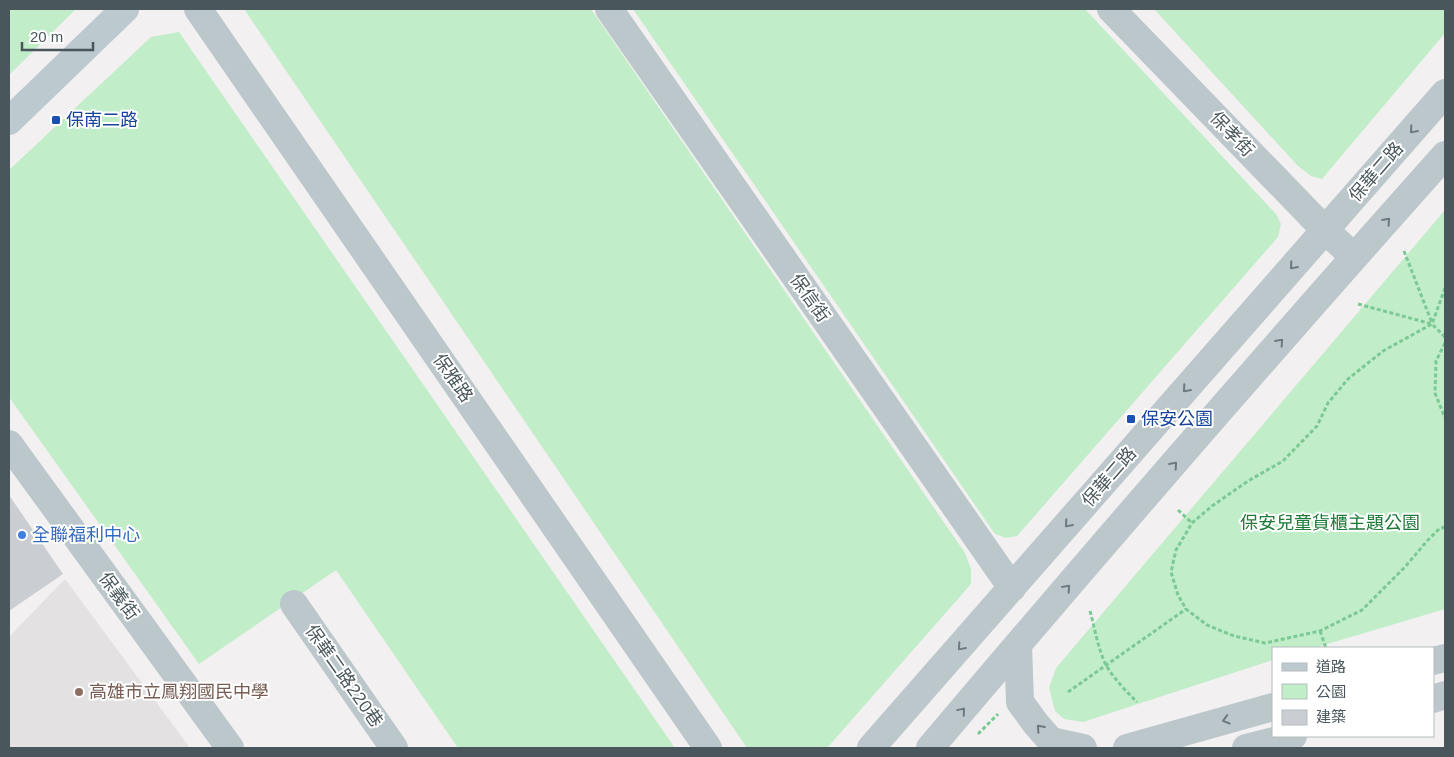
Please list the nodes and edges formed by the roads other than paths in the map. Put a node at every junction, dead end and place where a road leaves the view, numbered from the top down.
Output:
1 (125, 9) edge
2 (198, 9) edge
3 (609, 9) edge
4 (1111, 9) edge
5 (1445, 93) edge
6 (9, 121) edge
7 (1445, 155) edge
8 (1325, 230) junction
9 (1354, 257) junction
10 (9, 444) edge
11 (1012, 588) junction
12 (294, 604) dead end
13 (1018, 644) junction
14 (1272, 707) edge
15 (1289, 737) edge
16 (230, 748) edge
17 (394, 748) edge
18 (708, 748) edge
19 (871, 748) edge
20 (930, 748) edge
21 (1083, 748) edge
22 (1127, 748) edge
23 (1246, 748) edge

1 - 6 street
2 - 18 street, 保雅路
3 - 11 street, 保信街
4 - 8 street, 保孝街
5 -> 8 street, 保華二路
9 -> 7 street
8 - 9 street, 保孝街
8 -> 11 street, 保華二路
13 -> 9 street
10 - 16 street, 保義街
11 -> 19 street, 保華二路
12 - 17 street, 保華二路220巷
20 -> 13 street
21 -> 13 street
14 -> 22 street
15 - 23 street

